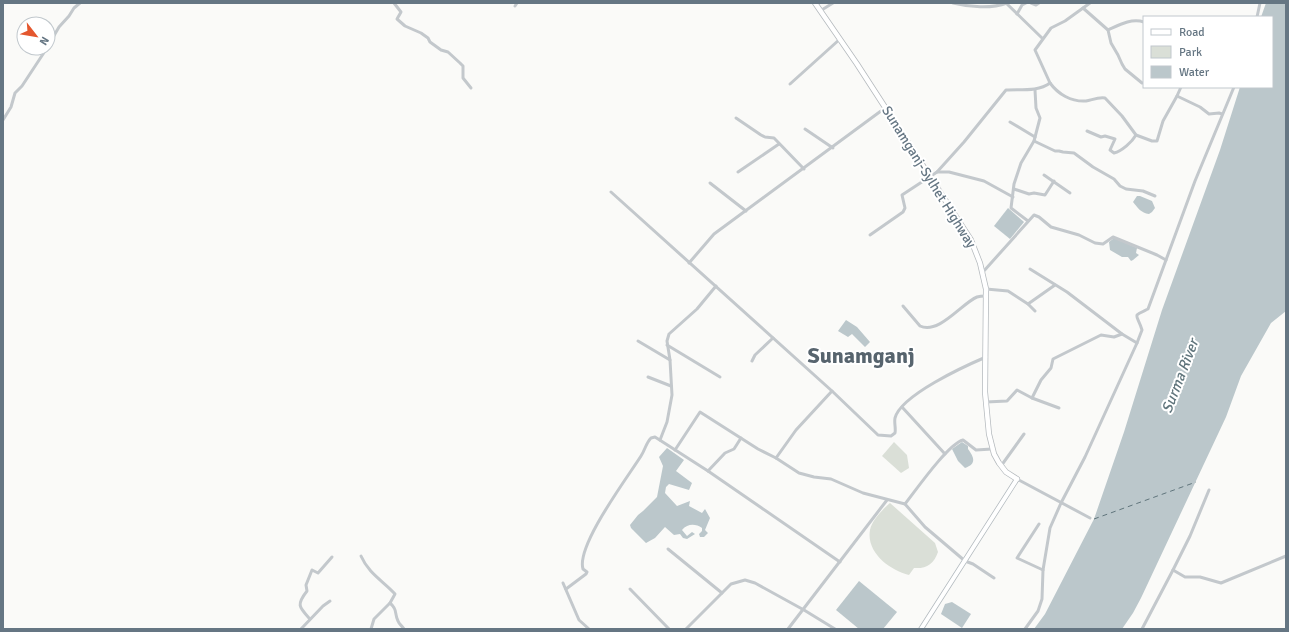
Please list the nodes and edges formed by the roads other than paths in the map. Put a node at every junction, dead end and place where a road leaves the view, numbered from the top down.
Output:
1 (80, 3) edge
2 (394, 3) edge
3 (815, 3) edge
4 (832, 3) edge
5 (953, 3) edge
6 (1006, 3) edge
7 (1026, 3) edge
8 (1031, 3) edge
9 (1039, 3) edge
10 (1090, 3) edge
11 (1260, 3) edge
12 (1083, 8) junction
13 (820, 11) junction
14 (1017, 14) junction
15 (1257, 16) edge
16 (1143, 22) edge
17 (1108, 30) junction
18 (56, 32) edge
19 (1042, 38) junction
20 (840, 39) junction
21 (41, 56) edge
22 (1050, 83) junction
23 (1142, 83) dead end
24 (790, 84) dead end
25 (471, 88) dead end
26 (1181, 88) edge
27 (1234, 88) edge
28 (1035, 90) junction
29 (1177, 96) junction
30 (885, 108) junction
31 (1222, 114) junction
32 (736, 118) dead end
33 (3, 120) edge
34 (1010, 122) dead end
35 (805, 129) dead end
36 (1087, 130) dead end
37 (1136, 135) junction
38 (1035, 139) junction
39 (779, 144) junction
40 (833, 148) junction
41 (804, 169) junction
42 (738, 172) dead end
43 (937, 172) junction
44 (1044, 175) dead end
45 (929, 176) junction
46 (1054, 181) junction
47 (710, 183) dead end
48 (1014, 189) junction
49 (611, 192) dead end
50 (1070, 192) dead end
51 (1155, 196) dead end
52 (1013, 197) junction
53 (746, 211) junction
54 (1028, 221) junction
55 (870, 235) dead end
56 (1166, 260) junction
57 (689, 263) junction
58 (1030, 269) dead end
59 (983, 272) junction
60 (1055, 285) junction
61 (716, 286) junction
62 (986, 289) junction
63 (987, 296) junction
64 (1028, 304) junction
65 (903, 306) dead end
66 (1034, 311) dead end
67 (1122, 334) junction
68 (772, 338) junction
69 (638, 341) dead end
70 (1137, 343) junction
71 (667, 345) junction
72 (986, 357) junction
73 (670, 360) junction
74 (752, 361) dead end
75 (720, 376) dead end
76 (648, 377) dead end
77 (671, 386) junction
78 (832, 391) junction
79 (1032, 398) junction
80 (986, 402) junction
81 (902, 407) junction
82 (1059, 408) dead end
83 (1024, 434) dead end
84 (741, 438) junction
85 (660, 440) junction
86 (992, 449) junction
87 (675, 450) junction
88 (945, 454) junction
89 (776, 458) junction
90 (1001, 466) junction
91 (708, 471) junction
92 (1017, 479) junction
93 (1209, 490) dead end
94 (887, 500) junction
95 (1061, 503) junction
96 (905, 504) junction
97 (1090, 518) dead end
98 (1039, 524) dead end
99 (668, 549) dead end
100 (361, 556) dead end
101 (1286, 556) edge
102 (332, 557) dead end
103 (965, 561) junction
104 (840, 562) junction
105 (1043, 570) junction
106 (1173, 570) junction
107 (994, 578) dead end
108 (563, 583) dead end
109 (566, 589) junction
110 (630, 589) dead end
111 (722, 593) junction
112 (330, 601) dead end
113 (390, 603) junction
114 (804, 610) junction
115 (310, 619) junction
116 (301, 629) edge
117 (371, 629) edge
118 (404, 629) edge
119 (589, 629) edge
120 (669, 629) edge
121 (686, 629) edge
122 (788, 629) edge
123 (835, 629) edge
124 (921, 629) edge
125 (1025, 629) edge
126 (1142, 629) edge

1 - 18 street
2 - 25 street
3 - 13 main road, Sunamganj-Sylhet Highway
4 - 13 street
5 - 6 street
6 - 14 street
7 - 14 street
8 - 9 street
10 - 12 street
11 - 15 street
12 - 17 street
12 - 19 street
13 - 20 main road, Sunamganj-Sylhet Highway
14 - 19 street
16 - 17 street
17 - 23 street
19 - 22 street
20 - 24 street
20 - 30 main road, Sunamganj-Sylhet Highway
21 - 33 street
22 - 28 street
22 - 37 street
26 - 29 street
27 - 31 street
28 - 38 street
28 - 43 street
29 - 31 street
29 - 37 street
30 - 40 street
30 - 45 main road, Sunamganj-Sylhet Highway
31 - 56 street
32 - 39 street
34 - 38 street
35 - 40 street
36 - 37 street
38 - 48 street
38 - 51 street
39 - 41 street
39 - 42 street
40 - 41 street
41 - 53 street
43 - 45 street
43 - 52 street
44 - 46 street
45 - 55 street
45 - 59 main road, Sunamganj-Sylhet Highway
46 - 48 street
46 - 50 street
47 - 53 street
48 - 52 street
49 - 57 street
52 - 54 street
53 - 57 street
54 - 56 street
54 - 59 street
56 - 70 street
57 - 61 street
58 - 60 street
59 - 62 main road, Sunamganj-Sylhet Highway
60 - 64 street
60 - 67 street
61 - 68 street
61 - 71 street
62 - 63 main road, Sunamganj-Sylhet Highway
62 - 64 street
63 - 65 street
63 - 72 main road, Sunamganj-Sylhet Highway
64 - 66 street
67 - 70 street
67 - 79 street
68 - 74 street
68 - 78 street
69 - 73 street
70 - 95 street
71 - 73 street
71 - 75 street
72 - 80 main road, Sunamganj-Sylhet Highway
72 - 81 street
73 - 77 street
76 - 77 street
77 - 85 street
78 - 81 street
78 - 89 street
79 - 80 street
79 - 82 street
80 - 86 main road, Sunamganj-Sylhet Highway
81 - 88 street
83 - 90 street
84 - 87 street
84 - 89 street
84 - 91 street
85 - 87 street
85 - 109 street
86 - 88 street
86 - 90 main road, Sunamganj-Sylhet Highway
87 - 91 street
88 - 96 street
89 - 94 street
90 - 92 main road, Sunamganj-Sylhet Highway
91 - 104 street
92 - 95 street
92 - 103 main road
93 - 106 street
94 - 96 street
94 - 104 street
95 - 97 street
95 - 105 street
96 - 103 street
98 - 105 street
99 - 111 street
100 - 113 street
101 - 106 street
102 - 115 street
103 - 107 street
103 - 124 main road
104 - 114 street
105 - 125 street
106 - 126 street
108 - 109 street
109 - 119 street
110 - 120 street
111 - 114 street
111 - 121 street
112 - 115 street
113 - 117 street
113 - 118 street
114 - 122 street
114 - 123 street
115 - 116 street

